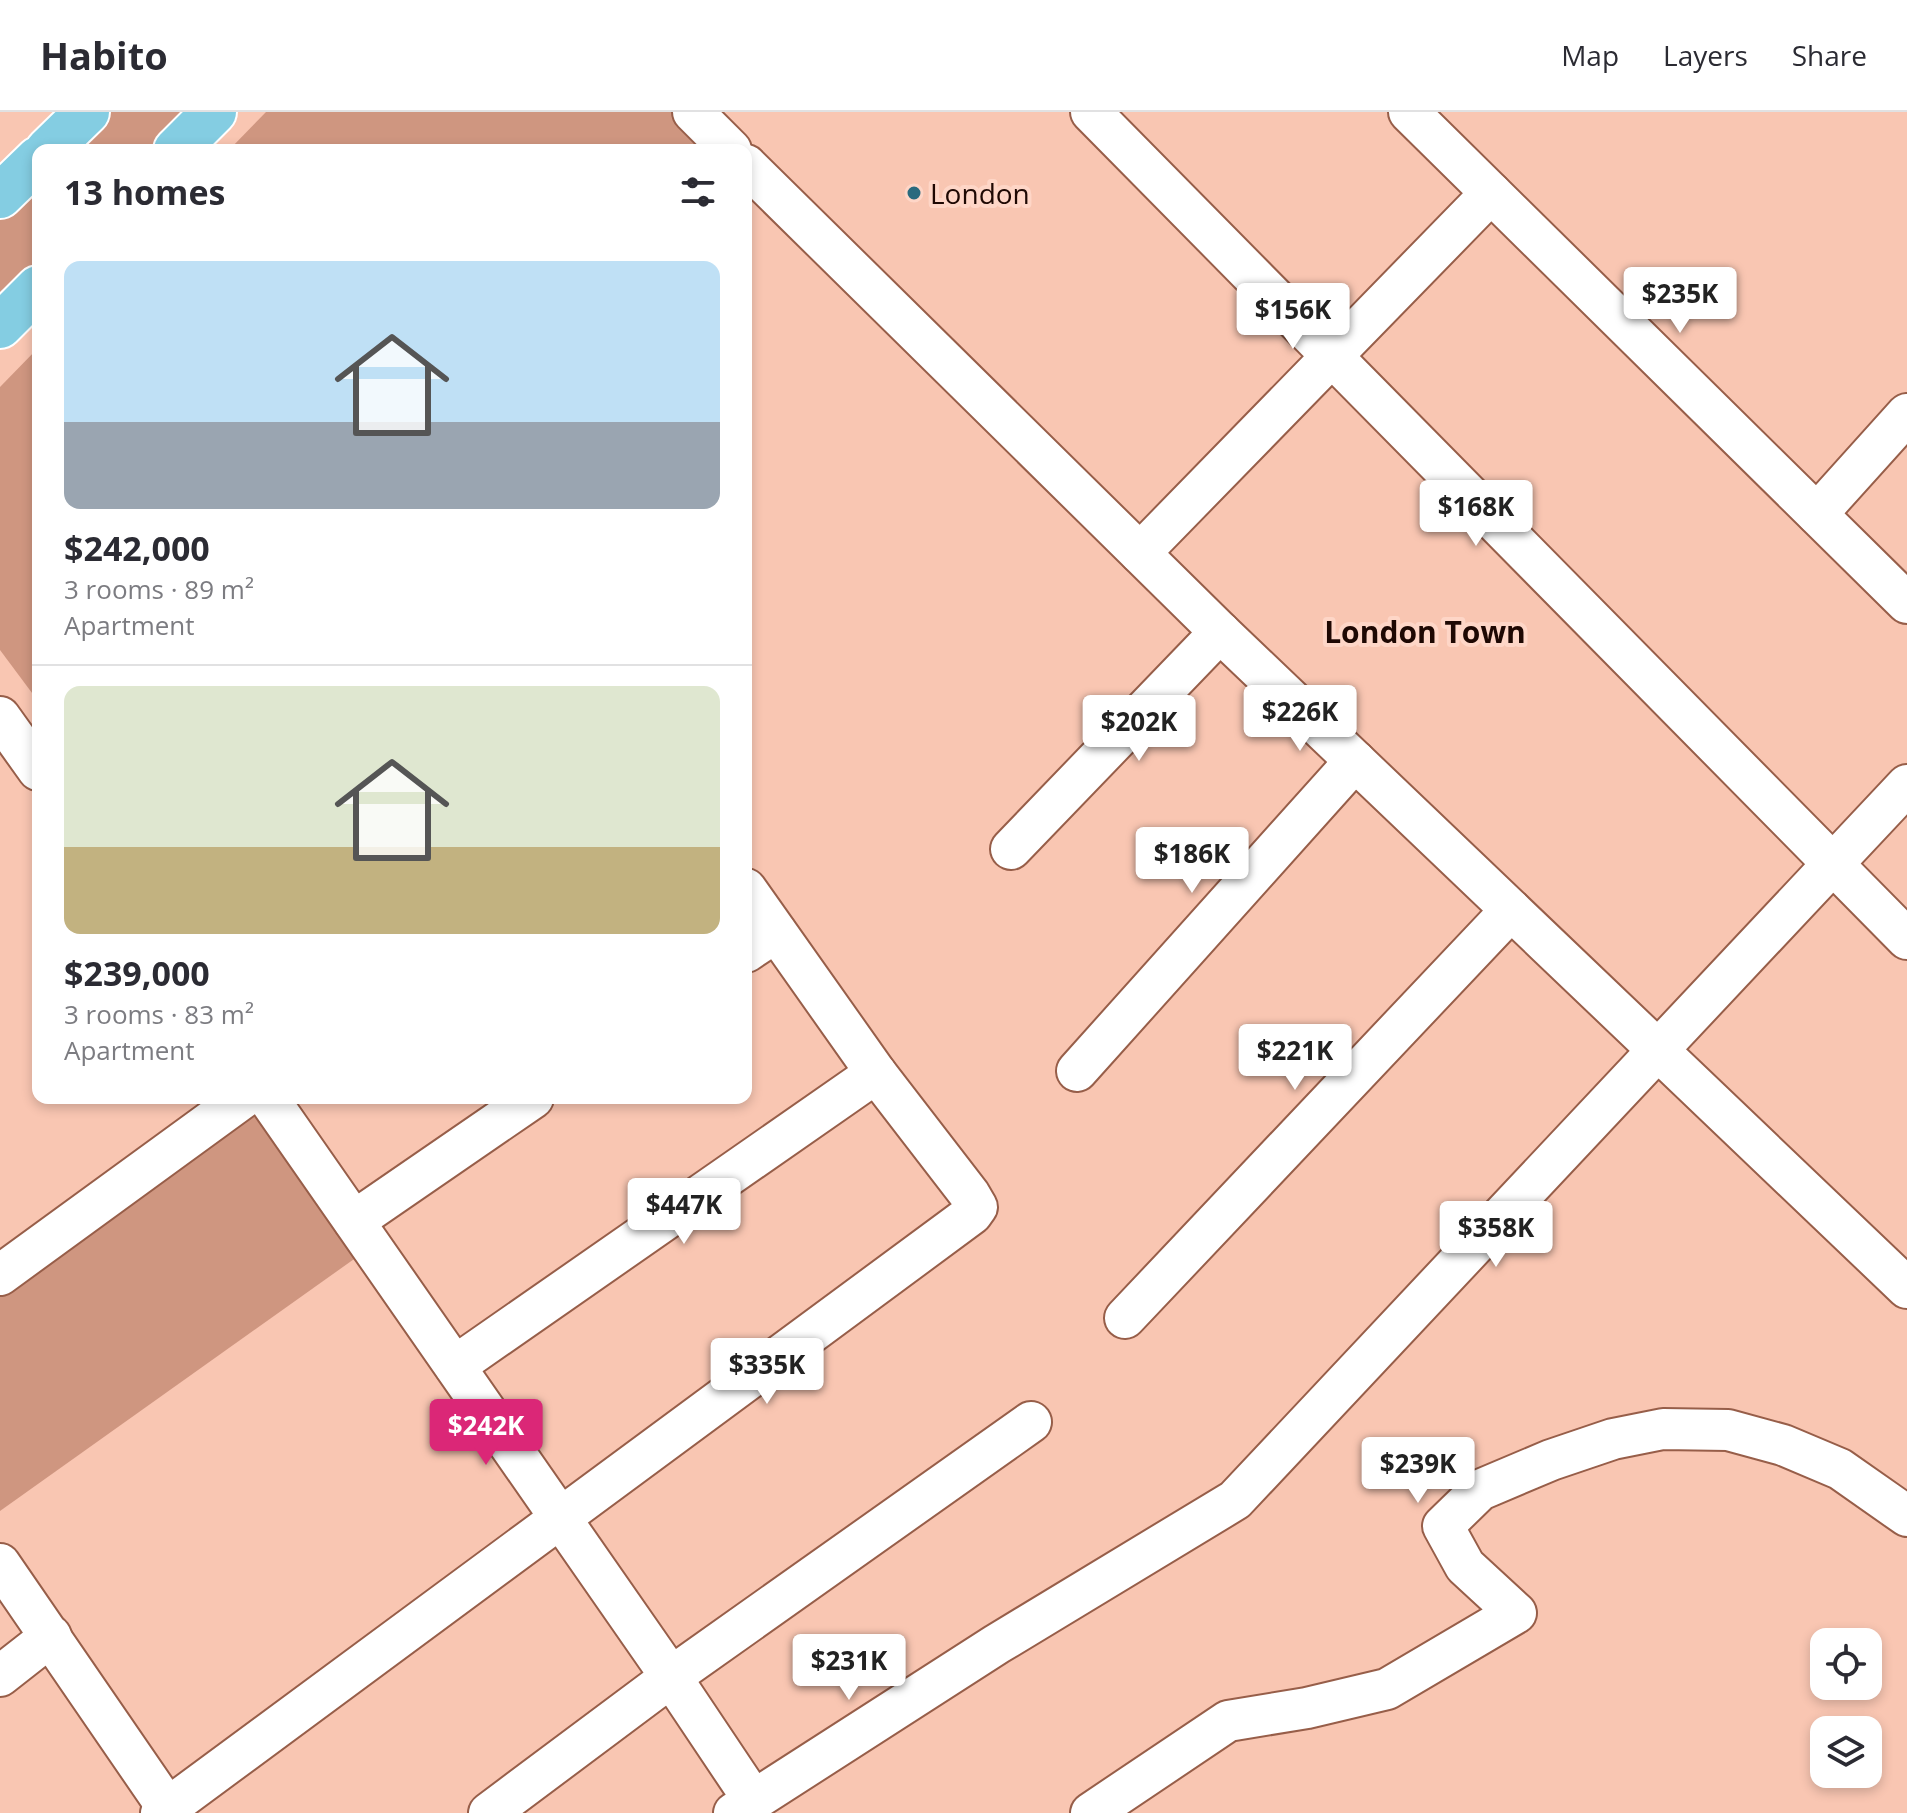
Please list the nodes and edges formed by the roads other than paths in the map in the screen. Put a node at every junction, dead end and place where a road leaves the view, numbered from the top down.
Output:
1 (87, 112) edge
2 (693, 112) edge
3 (1091, 112) edge
4 (1409, 112) edge
5 (54, 144) edge
6 (725, 144) edge
7 (32, 165) edge
8 (752, 171) edge
9 (1491, 193) junction
10 (0, 196) edge
11 (32, 294) edge
12 (0, 326) edge
13 (1332, 357) junction
14 (1907, 414) edge
15 (1817, 514) junction
16 (1140, 553) junction
17 (1907, 603) edge
18 (1220, 632) junction
19 (0, 717) edge
20 (32, 753) edge
21 (1355, 761) junction
22 (1907, 785) edge
23 (1011, 849) dead end
24 (1833, 865) junction
25 (752, 910) edge
26 (1511, 910) junction
27 (1907, 939) edge
28 (761, 942) edge
29 (1658, 1051) junction
30 (1077, 1071) dead end
31 (876, 1073) junction
32 (235, 1104) edge
33 (272, 1104) edge
34 (524, 1104) edge
35 (354, 1221) junction
36 (0, 1275) edge
37 (1907, 1288) edge
38 (1125, 1318) dead end
39 (455, 1366) junction
40 (1031, 1422) dead end
41 (1907, 1516) edge
42 (562, 1519) junction
43 (0, 1564) edge
44 (51, 1636) junction
45 (0, 1676) edge
46 (671, 1677) junction
47 (744, 1807) edge
48 (167, 1811) edge
49 (489, 1813) edge
50 (1091, 1813) edge

1 - 5 main road
2 - 6 street
3 - 13 street
4 - 9 street
7 - 10 main road
8 - 16 street
9 - 13 street
9 - 15 street
11 - 12 main road
13 - 16 street
13 - 24 street
14 - 15 street
15 - 17 street
16 - 18 street
18 - 21 street
18 - 23 street
19 - 20 street
21 - 26 street
21 - 30 street
22 - 24 street
24 - 27 street
24 - 29 street
25 - 28 street
26 - 29 street
26 - 38 street
28 - 31 street
29 - 37 street
29 - 47 street
31 - 39 street
31 - 42 street
32 - 36 street
33 - 35 street
34 - 35 street
35 - 39 street
39 - 42 street
40 - 46 street
41 - 50 street
42 - 46 street
42 - 48 street
43 - 44 street
44 - 45 street
44 - 48 street
46 - 47 street
46 - 49 street

